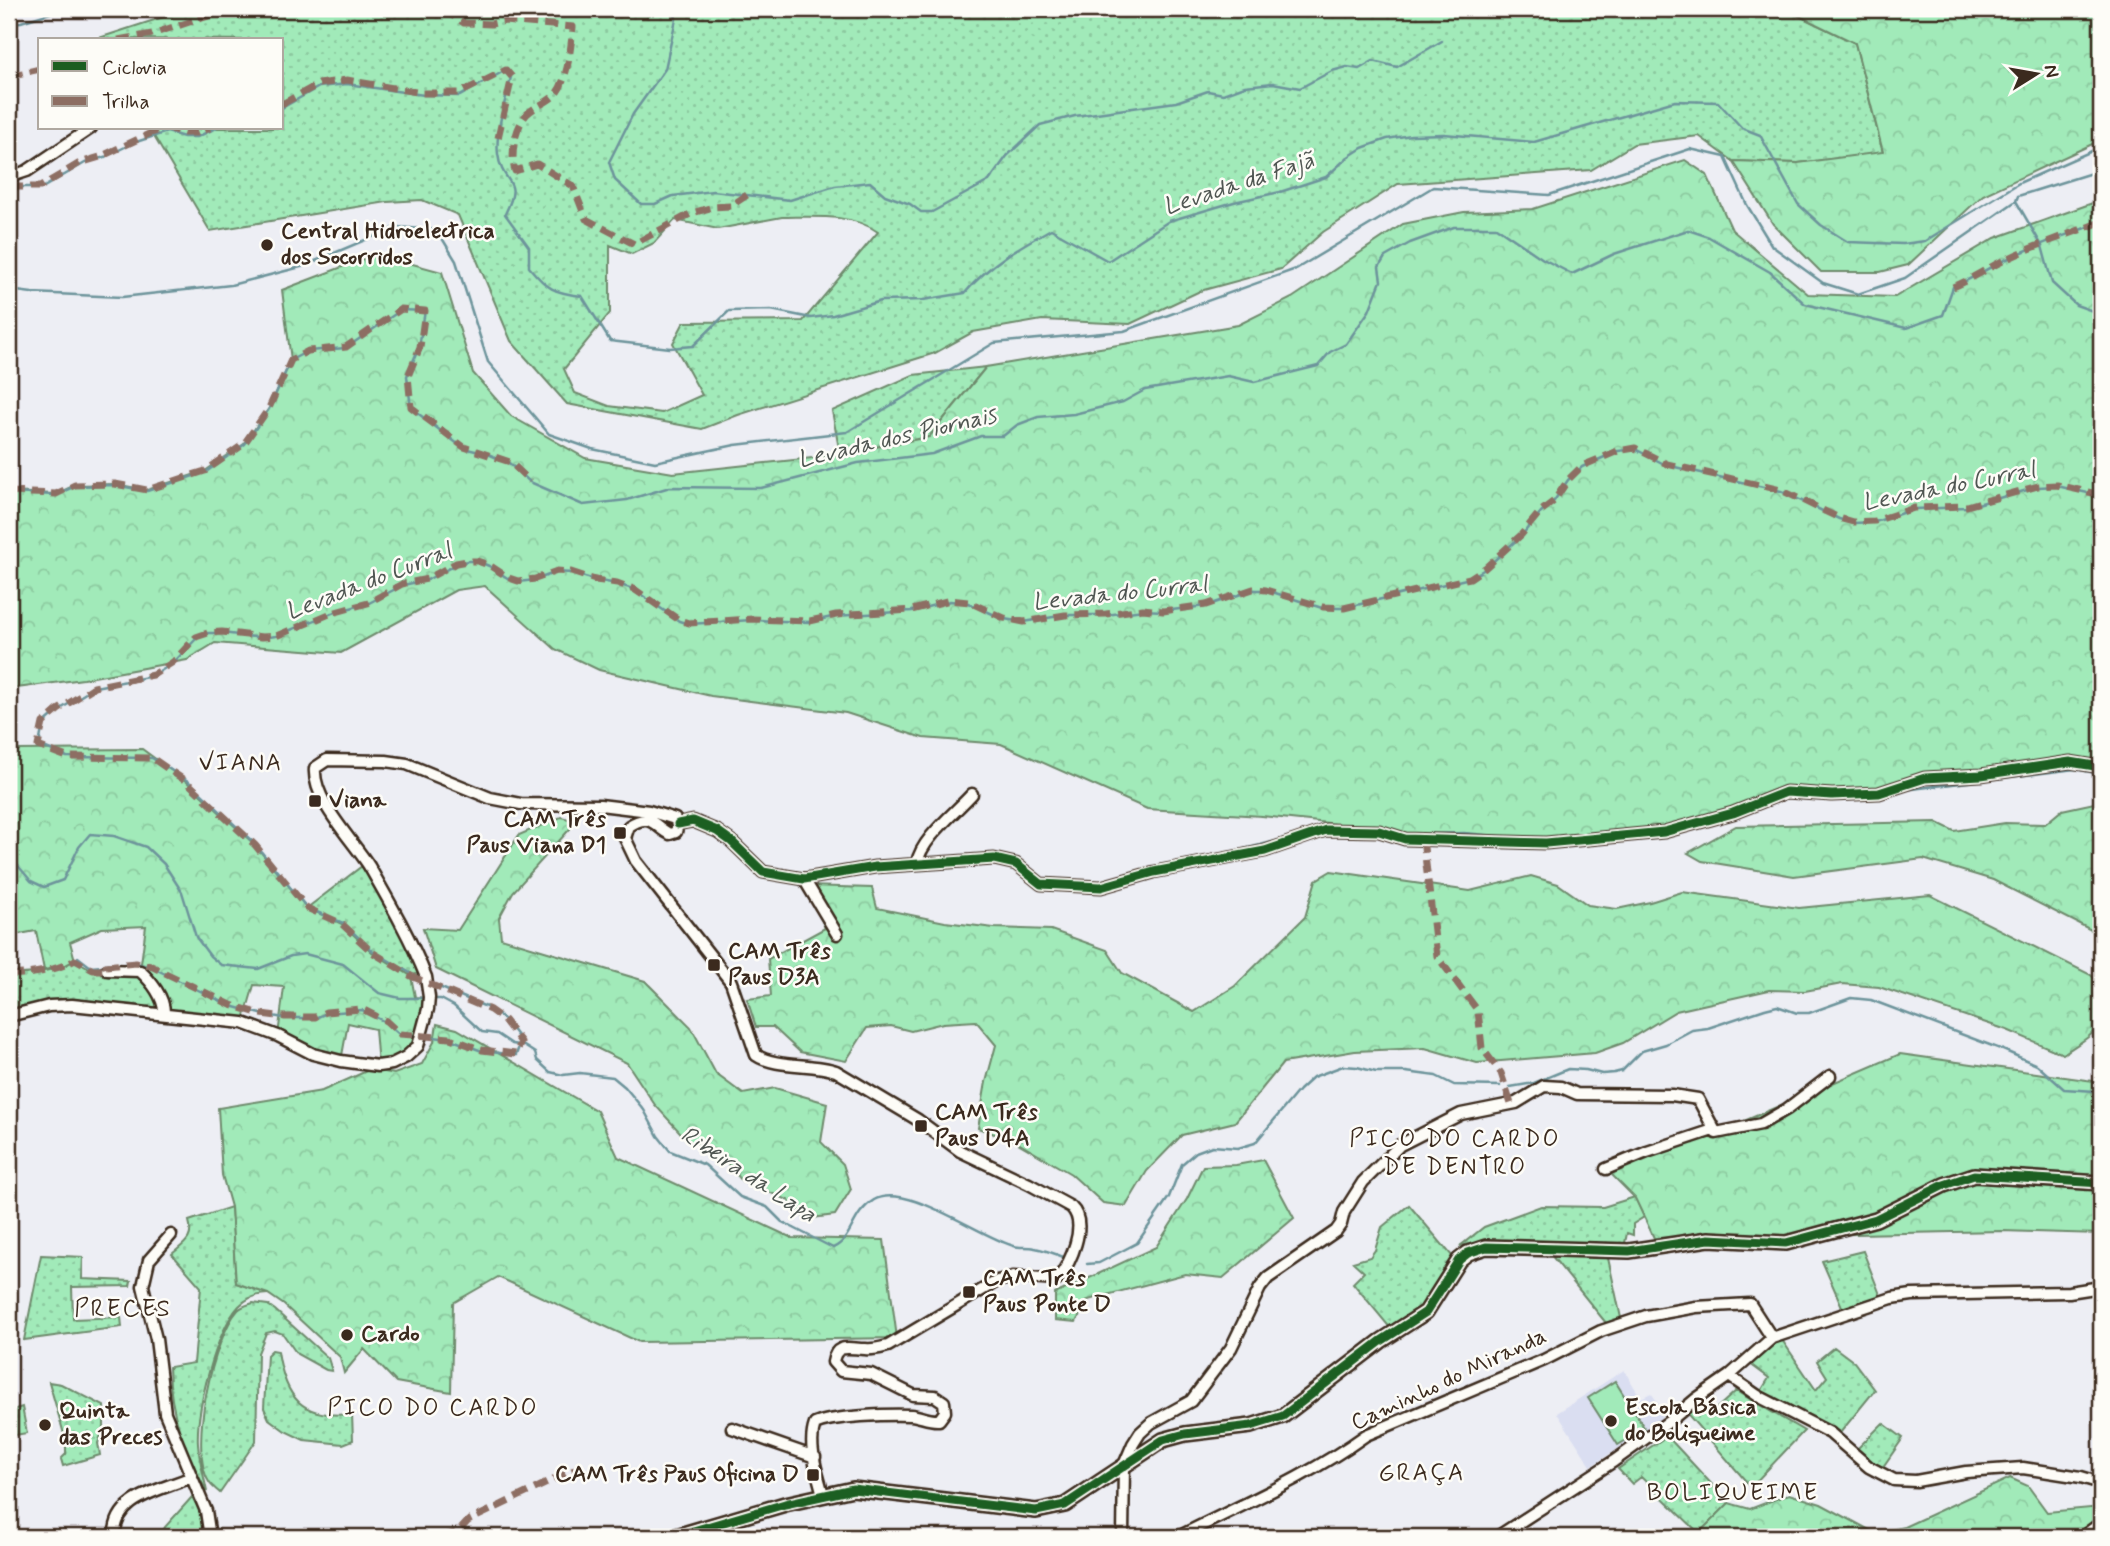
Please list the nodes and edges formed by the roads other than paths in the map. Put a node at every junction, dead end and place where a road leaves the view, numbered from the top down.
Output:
1 (88, 130) edge
2 (9, 177) edge
3 (2101, 767) edge
4 (972, 794) dead end
5 (678, 824) junction
6 (917, 863) junction
7 (804, 879) junction
8 (837, 934) dead end
9 (107, 970) dead end
10 (164, 1014) junction
11 (9, 1016) edge
12 (1830, 1076) dead end
13 (1713, 1130) junction
14 (1606, 1169) dead end
15 (2101, 1183) edge
16 (9, 1196) edge
17 (9, 1212) edge
18 (171, 1235) dead end
19 (2101, 1287) edge
20 (1772, 1338) junction
21 (1729, 1376) junction
22 (732, 1429) dead end
23 (814, 1457) junction
24 (1124, 1465) junction
25 (191, 1477) junction
26 (2101, 1483) edge
27 (823, 1495) junction
28 (2101, 1523) edge
29 (115, 1537) edge
30 (210, 1537) edge
31 (674, 1537) edge
32 (1123, 1537) edge
33 (1178, 1537) edge
34 (1497, 1537) edge
35 (2082, 1537) edge

1 - 2 street
3 - 6 street
4 - 6 street
5 - 7 street
5 - 10 street
5 - 23 street
6 - 7 street
7 - 8 street
9 - 10 street
10 - 11 street
12 - 13 street
13 - 14 street
13 - 24 street
15 - 24 main road
16 - 17 street
18 - 25 street
19 - 20 street
20 - 21 street
20 - 33 street, Caminho do Miranda
21 - 26 street
21 - 34 street
22 - 23 street
23 - 27 street
24 - 27 main road
24 - 32 street
25 - 29 street
25 - 30 street
27 - 31 main road
28 - 35 street

